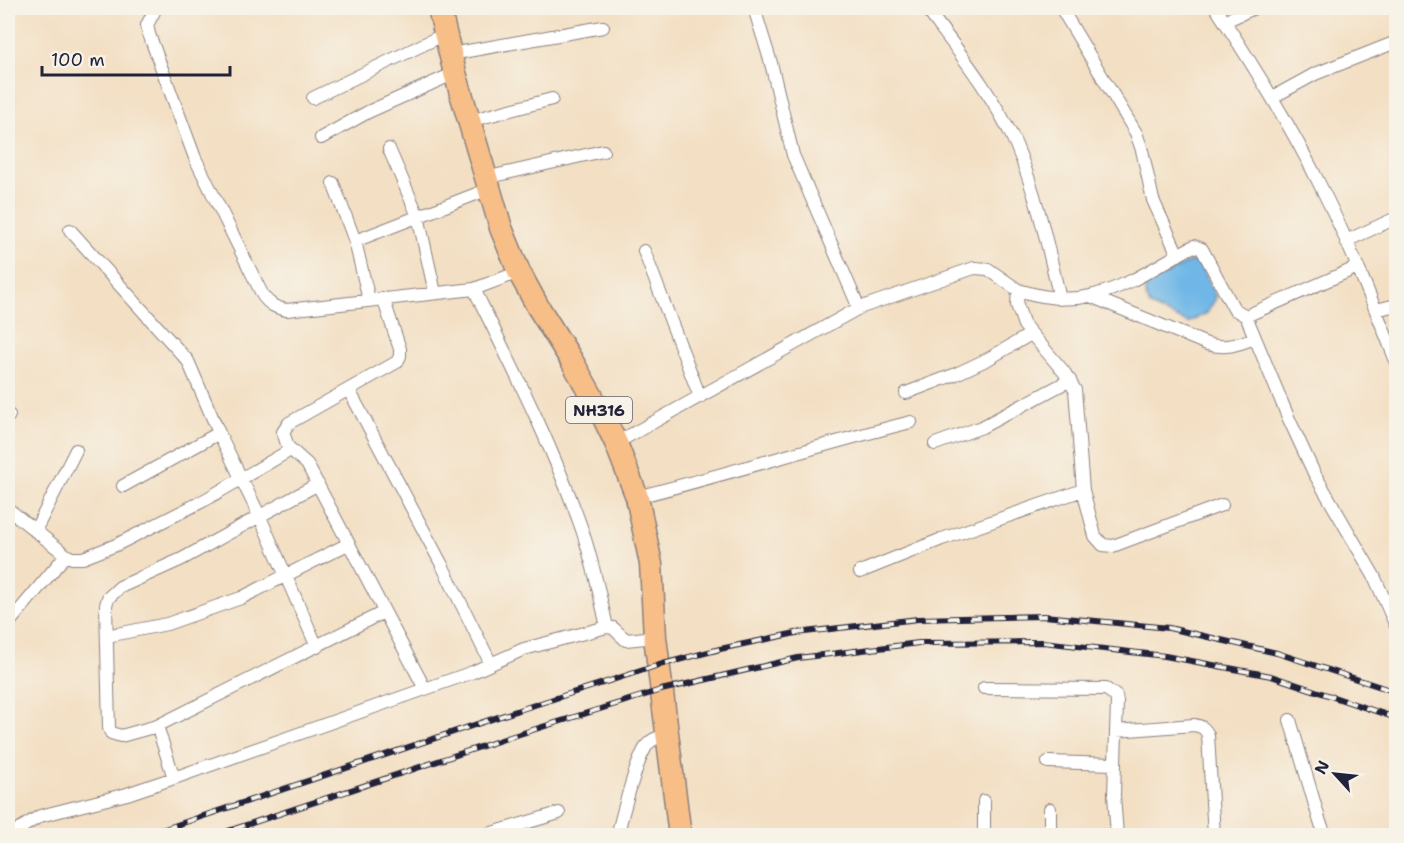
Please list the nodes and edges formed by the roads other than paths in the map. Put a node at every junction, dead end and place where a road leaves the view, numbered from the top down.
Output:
1 (156, 8) edge
2 (439, 8) edge
3 (754, 8) edge
4 (926, 8) edge
5 (1061, 8) edge
6 (1216, 8) edge
7 (1254, 8) edge
8 (1225, 21) junction
9 (603, 27) dead end
10 (1396, 42) edge
11 (450, 53) junction
12 (1273, 97) junction
13 (313, 98) dead end
14 (552, 99) dead end
15 (470, 121) junction
16 (321, 138) dead end
17 (389, 149) dead end
18 (603, 151) dead end
19 (333, 183) dead end
20 (487, 184) junction
21 (418, 216) junction
22 (1396, 218) edge
23 (70, 230) dead end
24 (1347, 241) junction
25 (355, 242) junction
26 (644, 251) dead end
27 (1178, 255) junction
28 (1358, 267) junction
29 (519, 272) junction
30 (474, 289) junction
31 (1018, 290) junction
32 (435, 293) junction
33 (1090, 296) junction
34 (383, 298) junction
35 (1060, 299) junction
36 (369, 300) junction
37 (1396, 304) edge
38 (859, 308) junction
39 (1376, 310) junction
40 (1246, 316) junction
41 (1031, 334) junction
42 (1255, 338) junction
43 (1396, 361) edge
44 (1070, 380) junction
45 (349, 390) junction
46 (906, 393) dead end
47 (700, 397) junction
48 (911, 422) dead end
49 (219, 433) junction
50 (616, 443) junction
51 (935, 444) dead end
52 (288, 447) junction
53 (76, 450) dead end
54 (242, 479) junction
55 (318, 484) junction
56 (123, 486) dead end
57 (1083, 490) junction
58 (637, 497) junction
59 (1222, 506) dead end
60 (8, 509) edge
61 (260, 518) junction
62 (35, 531) junction
63 (348, 544) junction
64 (66, 555) junction
65 (860, 572) dead end
66 (287, 577) junction
67 (384, 612) junction
68 (8, 624) edge
69 (1396, 626) edge
70 (607, 627) junction
71 (107, 636) junction
72 (655, 638) junction
73 (318, 647) junction
74 (491, 664) junction
75 (984, 688) dead end
76 (425, 689) junction
77 (1290, 720) dead end
78 (157, 726) junction
79 (1116, 731) junction
80 (668, 734) junction
81 (1048, 762) dead end
82 (1115, 764) junction
83 (174, 778) junction
84 (984, 801) dead end
85 (1050, 809) dead end
86 (559, 813) dead end
87 (8, 836) edge
88 (482, 836) edge
89 (616, 836) edge
90 (680, 836) edge
91 (984, 836) edge
92 (1050, 836) edge
93 (1117, 836) edge
94 (1214, 836) edge
95 (1326, 836) edge

1 - 36 street
2 - 11 highway, NH316
3 - 38 street
4 - 35 street
5 - 27 street
6 - 8 street
7 - 8 street
8 - 12 street
9 - 11 street
10 - 12 street
11 - 13 street
11 - 15 highway, NH316
11 - 16 street
12 - 24 street
14 - 15 street
15 - 20 highway, NH316
17 - 21 street
18 - 20 street
19 - 25 street
20 - 21 street
20 - 29 highway, NH316
21 - 25 street
21 - 32 street
22 - 24 street
23 - 49 street
24 - 28 street
25 - 36 street
26 - 47 street
27 - 33 street
27 - 40 street
28 - 39 street
28 - 40 street
29 - 30 street
29 - 50 highway, NH316
30 - 32 street
30 - 70 street
31 - 35 street
31 - 38 street
31 - 41 street
32 - 34 street
33 - 35 street
33 - 42 street
34 - 36 street
34 - 45 street
37 - 39 street
38 - 47 street
39 - 43 street
40 - 42 street
41 - 44 street
41 - 46 street
42 - 69 street
44 - 51 street
44 - 57 street
45 - 52 street
45 - 74 street
47 - 50 street
48 - 58 street
49 - 54 street
49 - 56 street
50 - 58 highway, NH316
52 - 54 street
52 - 55 street
53 - 62 street
54 - 61 street
54 - 64 street
55 - 61 street
55 - 63 street
57 - 59 street
57 - 65 street
58 - 72 highway, NH316
60 - 62 street
61 - 66 street
61 - 71 street
62 - 64 street
63 - 66 street
63 - 67 street
64 - 68 street
66 - 71 street
66 - 73 street
67 - 73 street
67 - 76 street
70 - 72 street
70 - 74 street
71 - 78 street
72 - 80 highway, NH316
73 - 78 street
74 - 76 street
75 - 79 street
76 - 83 street
77 - 95 street
78 - 83 street
79 - 82 street
79 - 94 street
80 - 89 street
80 - 90 highway, NH316
81 - 82 street
82 - 93 street
83 - 87 street
84 - 91 street
85 - 92 street
86 - 88 street

